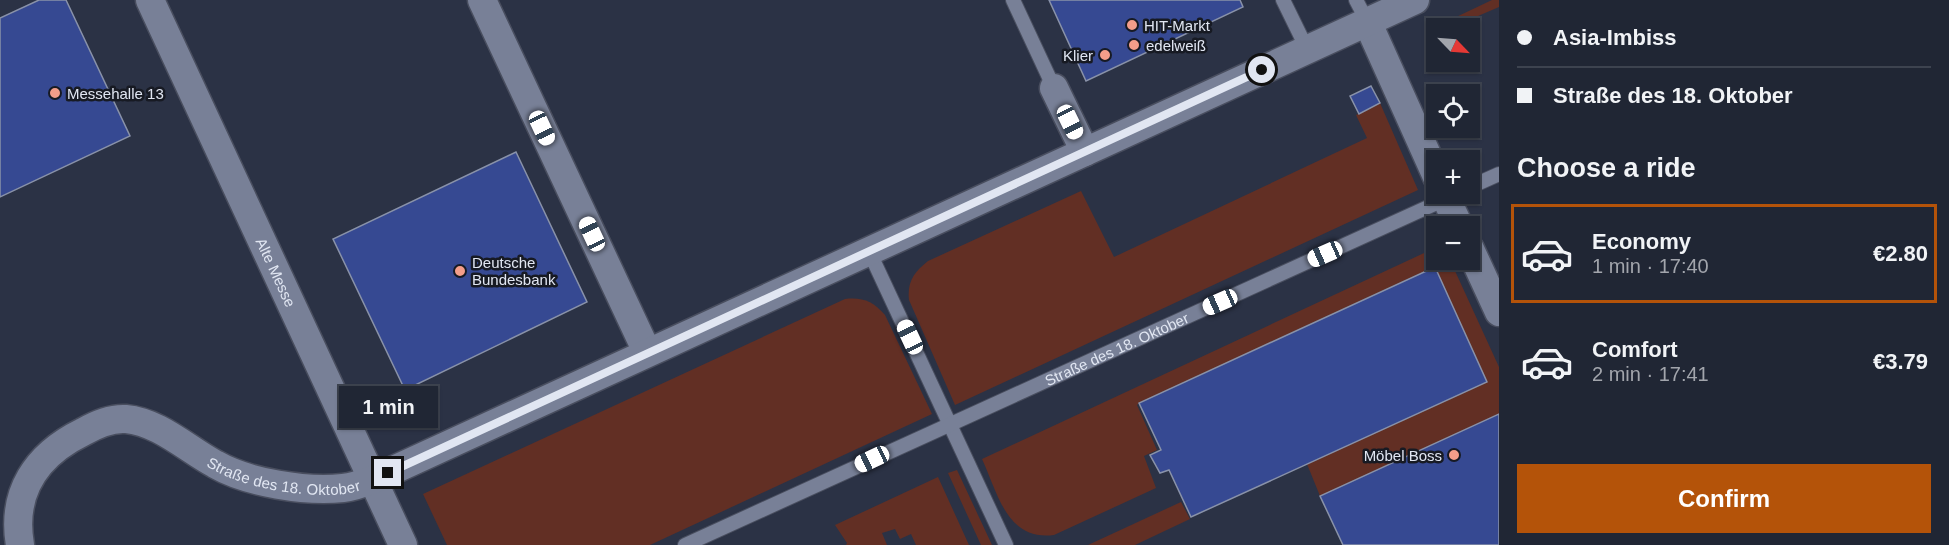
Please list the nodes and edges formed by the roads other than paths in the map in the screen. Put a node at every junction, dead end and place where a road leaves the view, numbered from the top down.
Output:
1 (150, 0) edge
2 (482, 0) edge
3 (1013, 0) edge
4 (1283, 0) edge
5 (1415, 0) edge
6 (1362, 11) edge
7 (1307, 49) junction
8 (1054, 88) joint
9 (1431, 150) edge
10 (1085, 152) junction
11 (1499, 174) edge
12 (1480, 180) edge
13 (1426, 202) edge
14 (869, 251) junction
15 (1480, 270) edge
16 (1499, 312) edge
17 (647, 352) junction
18 (950, 423) junction
19 (374, 479) junction
20 (20, 545) edge
21 (403, 545) edge
22 (685, 545) edge
23 (1006, 545) edge

1 - 19 street, Alte Messe
2 - 17 street
3 - 8 lane
4 - 7 lane
5 - 6 street, Straße des 18. Oktober
6 - 7 street, Straße des 18. Oktober
6 - 9 street
7 - 10 street, Straße des 18. Oktober
8 - 10 street
10 - 14 street, Straße des 18. Oktober
11 - 12 lane, Straße des 18. Oktober
13 - 18 lane, Straße des 18. Oktober
14 - 17 street, Straße des 18. Oktober
14 - 18 lane
15 - 16 street
17 - 19 street, Straße des 18. Oktober
18 - 22 lane, Straße des 18. Oktober
18 - 23 lane
19 - 20 street, Straße des 18. Oktober
19 - 21 street, Alte Messe

